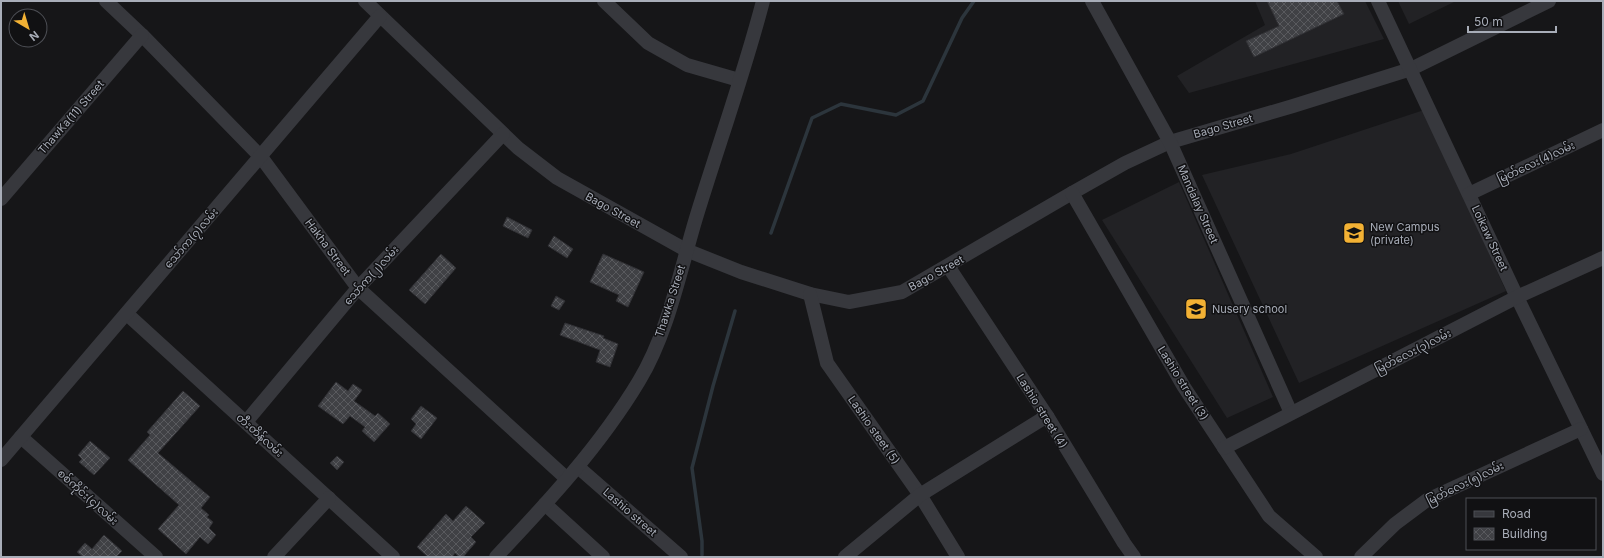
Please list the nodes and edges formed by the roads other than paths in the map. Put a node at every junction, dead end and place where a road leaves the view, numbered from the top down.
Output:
1 (106, 1) edge
2 (365, 1) edge
3 (604, 1) edge
4 (763, 1) edge
5 (1092, 1) edge
6 (1378, 1) edge
7 (1549, 1) edge
8 (380, 16) junction
9 (142, 35) junction
10 (1411, 69) junction
11 (740, 80) junction
12 (1603, 130) edge
13 (503, 134) junction
14 (1170, 142) junction
15 (261, 157) junction
16 (1072, 193) junction
17 (2, 194) edge
18 (1469, 194) junction
19 (686, 250) junction
20 (1603, 258) edge
21 (948, 266) junction
22 (358, 288) junction
23 (810, 294) junction
24 (1517, 297) junction
25 (127, 314) junction
26 (1291, 413) junction
27 (1046, 416) junction
28 (246, 422) junction
29 (1581, 429) junction
30 (21, 437) junction
31 (1224, 448) junction
32 (1, 460) edge
33 (578, 467) junction
34 (1603, 474) edge
35 (566, 478) junction
36 (920, 495) junction
37 (329, 498) junction
38 (545, 504) junction
39 (156, 557) edge
40 (274, 557) edge
41 (393, 557) edge
42 (496, 557) edge
43 (603, 557) edge
44 (681, 557) edge
45 (845, 557) edge
46 (958, 557) edge
47 (1134, 557) edge
48 (1316, 557) edge
49 (1361, 557) edge

1 - 9 street, Hakha Street
2 - 8 street, Bago Street
3 - 11 street
4 - 11 street, Thawka Street
5 - 14 street, Mandalay Street
6 - 10 street, Loikaw Street
7 - 10 street, Bago Street
8 - 13 street, Bago Street
8 - 15 street, သော်က(၇)လမ်း
9 - 15 street, Hakha Street
9 - 17 street, ThawKa(11) Street
10 - 14 street, Bago Street
10 - 18 street, Loikaw Street
11 - 19 street, Thawka Street
12 - 18 street, မြတ်လေး(4)လမ်း
13 - 19 street, Bago Street
13 - 22 street, သော်က(၂)လမ်း
14 - 16 street, Bago Street
14 - 26 street, Mandalay Street
15 - 22 street, Hakha Street
15 - 25 street, သော်က(၇)လမ်း
16 - 21 street, Bago Street
16 - 31 street, Lashio street (3)
18 - 24 street, Loikaw Street
19 - 23 street, Bago Street
19 - 33 street, Thawka Street
20 - 24 street, မြတ်လေး(၃)လမ်း
21 - 23 street, Bago Street
21 - 27 street, Lashio street (4)
22 - 28 street, သော်က(၂)လမ်း
22 - 35 street, Hakha Street
23 - 36 street, Lashio steet (5)
24 - 26 street, မြတ်လေး(၃)လမ်း
24 - 29 street, Loikaw Street
25 - 28 street, တီးတိန်လမ်း
25 - 30 street, သော်က(၇)လမ်း
26 - 31 street, မြတ်လေး(၃)လမ်း
27 - 36 street
27 - 47 street, Lashio street (4)
28 - 37 street, တီးတိန်လမ်း
29 - 34 street, Loikaw Street
29 - 49 street, မြတ်လေး(၅)လမ်း
30 - 32 street, သော်က(၇)လမ်း
30 - 39 street, စစ်ကိုင်း(၄)လမ်း
31 - 48 street, Lashio street (3)
33 - 35 street, Thawka Street
33 - 44 street, Lashio street
35 - 38 street, Thawka Street
36 - 45 street
36 - 46 street, Lashio steet (5)
37 - 40 street
37 - 41 street, တီးတိန်လမ်း
38 - 42 street, Thawka Street
38 - 43 street

